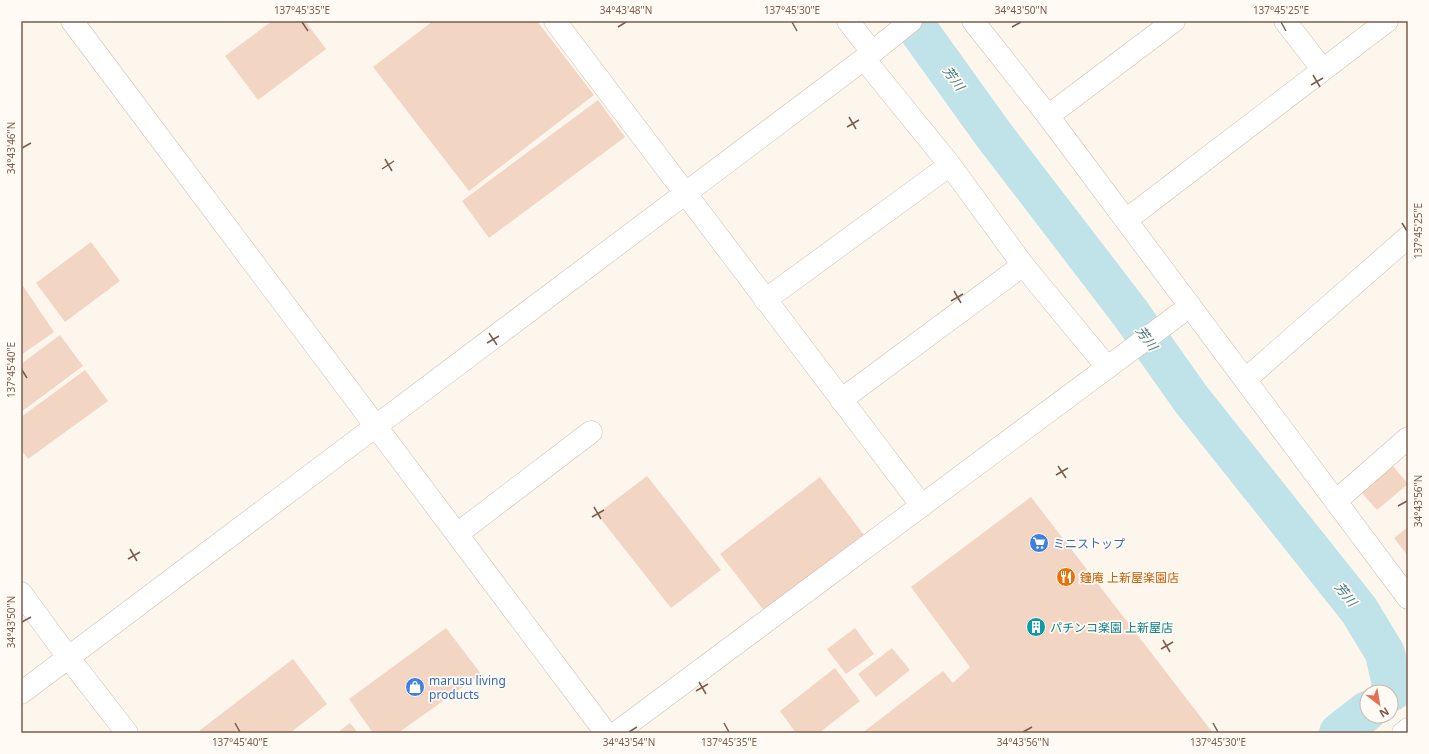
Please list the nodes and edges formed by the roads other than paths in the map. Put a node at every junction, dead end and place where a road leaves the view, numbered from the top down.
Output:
1 (72, 21) edge
2 (555, 21) edge
3 (848, 21) edge
4 (911, 21) edge
5 (973, 21) edge
6 (1174, 21) edge
7 (1285, 21) edge
8 (1387, 21) edge
9 (872, 52) junction
10 (1323, 70) junction
11 (1048, 116) junction
12 (950, 165) junction
13 (686, 193) junction
14 (1126, 220) junction
15 (1408, 237) edge
16 (1023, 265) junction
17 (765, 300) junction
18 (1183, 311) junction
19 (1115, 361) junction
20 (1246, 379) junction
21 (841, 400) junction
22 (375, 425) junction
23 (591, 432) dead end
24 (1408, 438) edge
25 (1337, 500) junction
26 (922, 506) junction
27 (457, 534) junction
28 (21, 593) edge
29 (1408, 598) edge
30 (68, 657) junction
31 (21, 693) edge
32 (116, 729) edge
33 (1408, 729) edge
34 (606, 733) edge
35 (616, 733) edge
36 (1403, 733) edge

1 - 22 street
2 - 13 street
3 - 9 street
4 - 9 street
5 - 11 street
6 - 11 street
7 - 10 street
8 - 10 street
9 - 12 street
9 - 13 street
10 - 14 street
11 - 14 street
12 - 16 street
12 - 17 street
13 - 17 street
13 - 22 street
14 - 18 street
15 - 20 street
16 - 19 street
16 - 21 street
17 - 21 street
18 - 19 street
18 - 20 street
19 - 26 street
20 - 25 street
21 - 26 street
22 - 27 street
22 - 30 street
23 - 27 street
24 - 25 street
25 - 29 street
26 - 35 street
27 - 34 street
28 - 30 street
30 - 31 street
30 - 32 street
33 - 36 street

